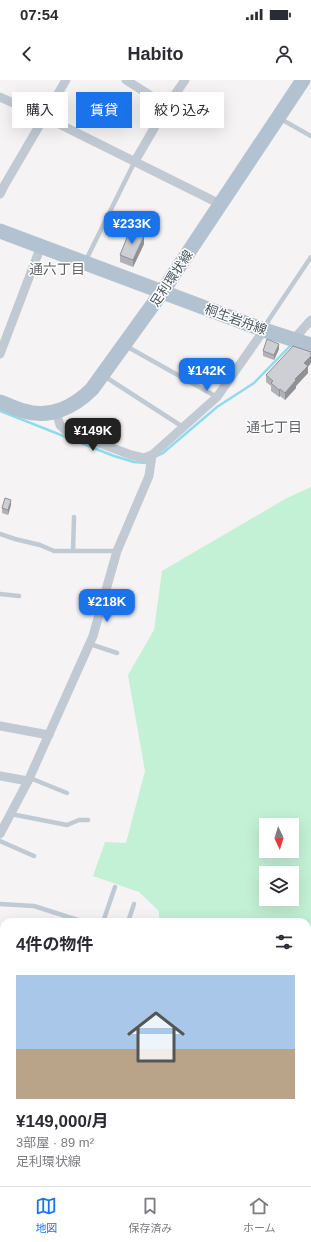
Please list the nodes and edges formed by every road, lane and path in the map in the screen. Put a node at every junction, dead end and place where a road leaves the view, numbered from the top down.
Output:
1 (66, 80) edge
2 (126, 80) edge
3 (185, 80) edge
4 (303, 80) edge
5 (59, 92) edge
6 (145, 92) edge
7 (177, 92) edge
8 (0, 97) edge
9 (12, 102) edge
10 (278, 118) junction
11 (38, 128) edge
12 (68, 128) edge
13 (154, 128) edge
14 (311, 136) edge
15 (135, 161) junction
16 (0, 194) edge
17 (220, 204) junction
18 (0, 231) edge
19 (41, 246) junction
20 (311, 257) edge
21 (85, 263) junction
22 (162, 292) junction
23 (311, 320) edge
24 (264, 330) junction
25 (293, 340) junction
26 (124, 345) junction
27 (311, 345) edge
28 (0, 354) edge
29 (102, 375) junction
30 (217, 398) junction
31 (0, 402) edge
32 (56, 412) junction
33 (183, 427) junction
34 (152, 455) junction
35 (74, 517) dead end
36 (0, 534) edge
37 (73, 551) junction
38 (117, 551) junction
39 (0, 594) edge
40 (19, 596) dead end
41 (90, 644) junction
42 (117, 653) dead end
43 (0, 726) edge
44 (49, 735) junction
45 (0, 776) edge
46 (29, 780) junction
47 (67, 792) dead end
48 (11, 814) junction
49 (88, 820) dead end
50 (0, 834) edge
51 (0, 841) edge
52 (34, 856) dead end
53 (115, 887) dead end
54 (0, 904) edge
55 (134, 904) dead end
56 (72, 918) edge
57 (104, 918) edge
58 (129, 918) edge

1 - 5 street
2 - 6 street
3 - 7 street
4 - 10 main road, 足利環状線
8 - 9 street
10 - 14 lane
10 - 17 main road, 足利環状線
11 - 16 street
12 - 15 street
13 - 15 street
15 - 17 street
15 - 21 lane
17 - 22 main road, 足利環状線
18 - 19 main road, 桐生岩舟線
19 - 21 main road, 桐生岩舟線
19 - 28 street
20 - 24 lane
21 - 22 main road, 桐生岩舟線
22 - 24 main road, 桐生岩舟線
22 - 26 main road, 足利環状線
23 - 25 street
24 - 25 main road, 桐生岩舟線
24 - 30 street
25 - 27 main road, 桐生岩舟線
26 - 29 main road, 足利環状線
26 - 30 lane
29 - 32 main road, 足利環状線
29 - 33 lane
30 - 33 street
31 - 32 main road, 足利環状線
32 - 34 street
33 - 34 street
34 - 38 street
35 - 37 lane
36 - 37 lane
37 - 38 lane
38 - 41 street
39 - 40 lane
41 - 42 lane
41 - 44 street
43 - 44 street
44 - 46 street
45 - 46 street
46 - 47 lane
46 - 48 street
48 - 49 lane
48 - 50 street
51 - 52 lane
53 - 57 lane
54 - 56 lane
55 - 58 lane

